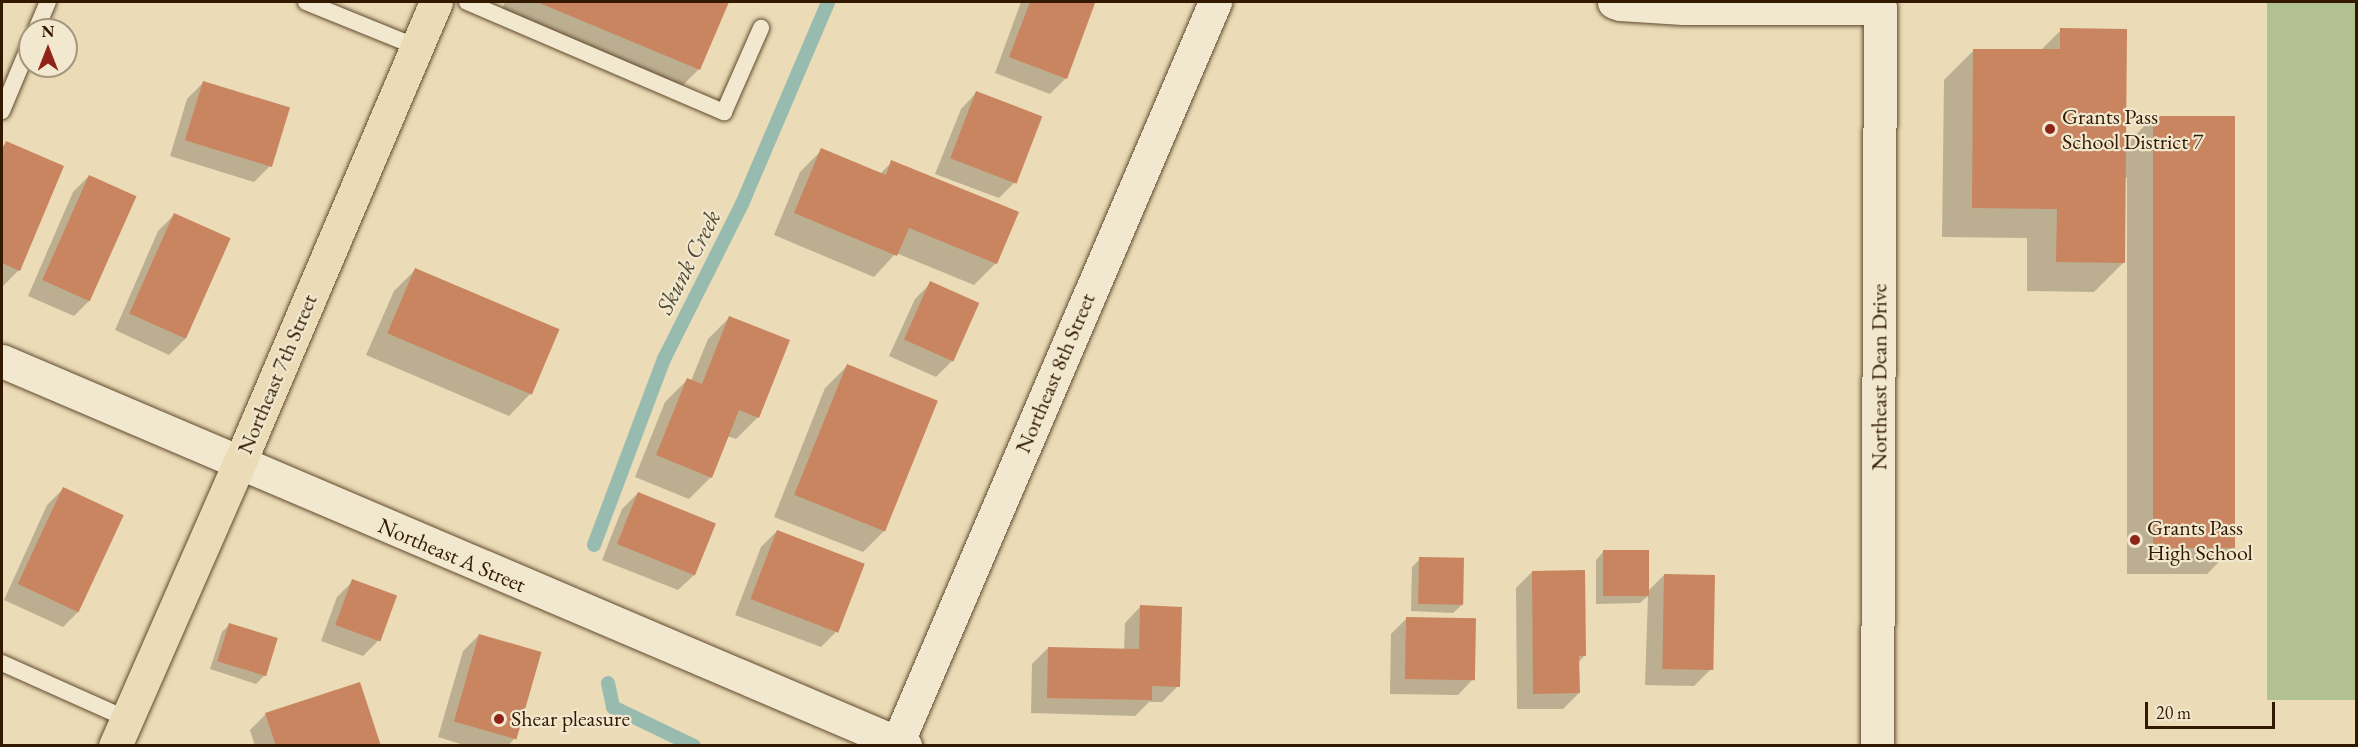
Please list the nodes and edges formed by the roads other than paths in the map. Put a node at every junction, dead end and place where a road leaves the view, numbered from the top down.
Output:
1 (48, 2) edge
2 (306, 2) edge
3 (436, 2) edge
4 (467, 2) edge
5 (1215, 2) edge
6 (1614, 2) edge
7 (41, 18) edge
8 (760, 28) dead end
9 (417, 47) junction
10 (18, 73) edge
11 (2, 111) edge
12 (2, 361) edge
13 (239, 464) junction
14 (2, 663) edge
15 (121, 732) edge
16 (899, 745) edge
17 (1877, 746) edge

1 - 7 lane
2 - 9 lane
3 - 9 highway, Northeast 7th Street
4 - 8 lane
5 - 16 street, Northeast 8th Street
6 - 17 street, Northeast Dean Drive
9 - 13 highway, Northeast 7th Street
10 - 11 lane
12 - 13 street, Northeast A Street
13 - 15 highway, Northeast 7th Street
13 - 16 street, Northeast A Street
14 - 15 lane

